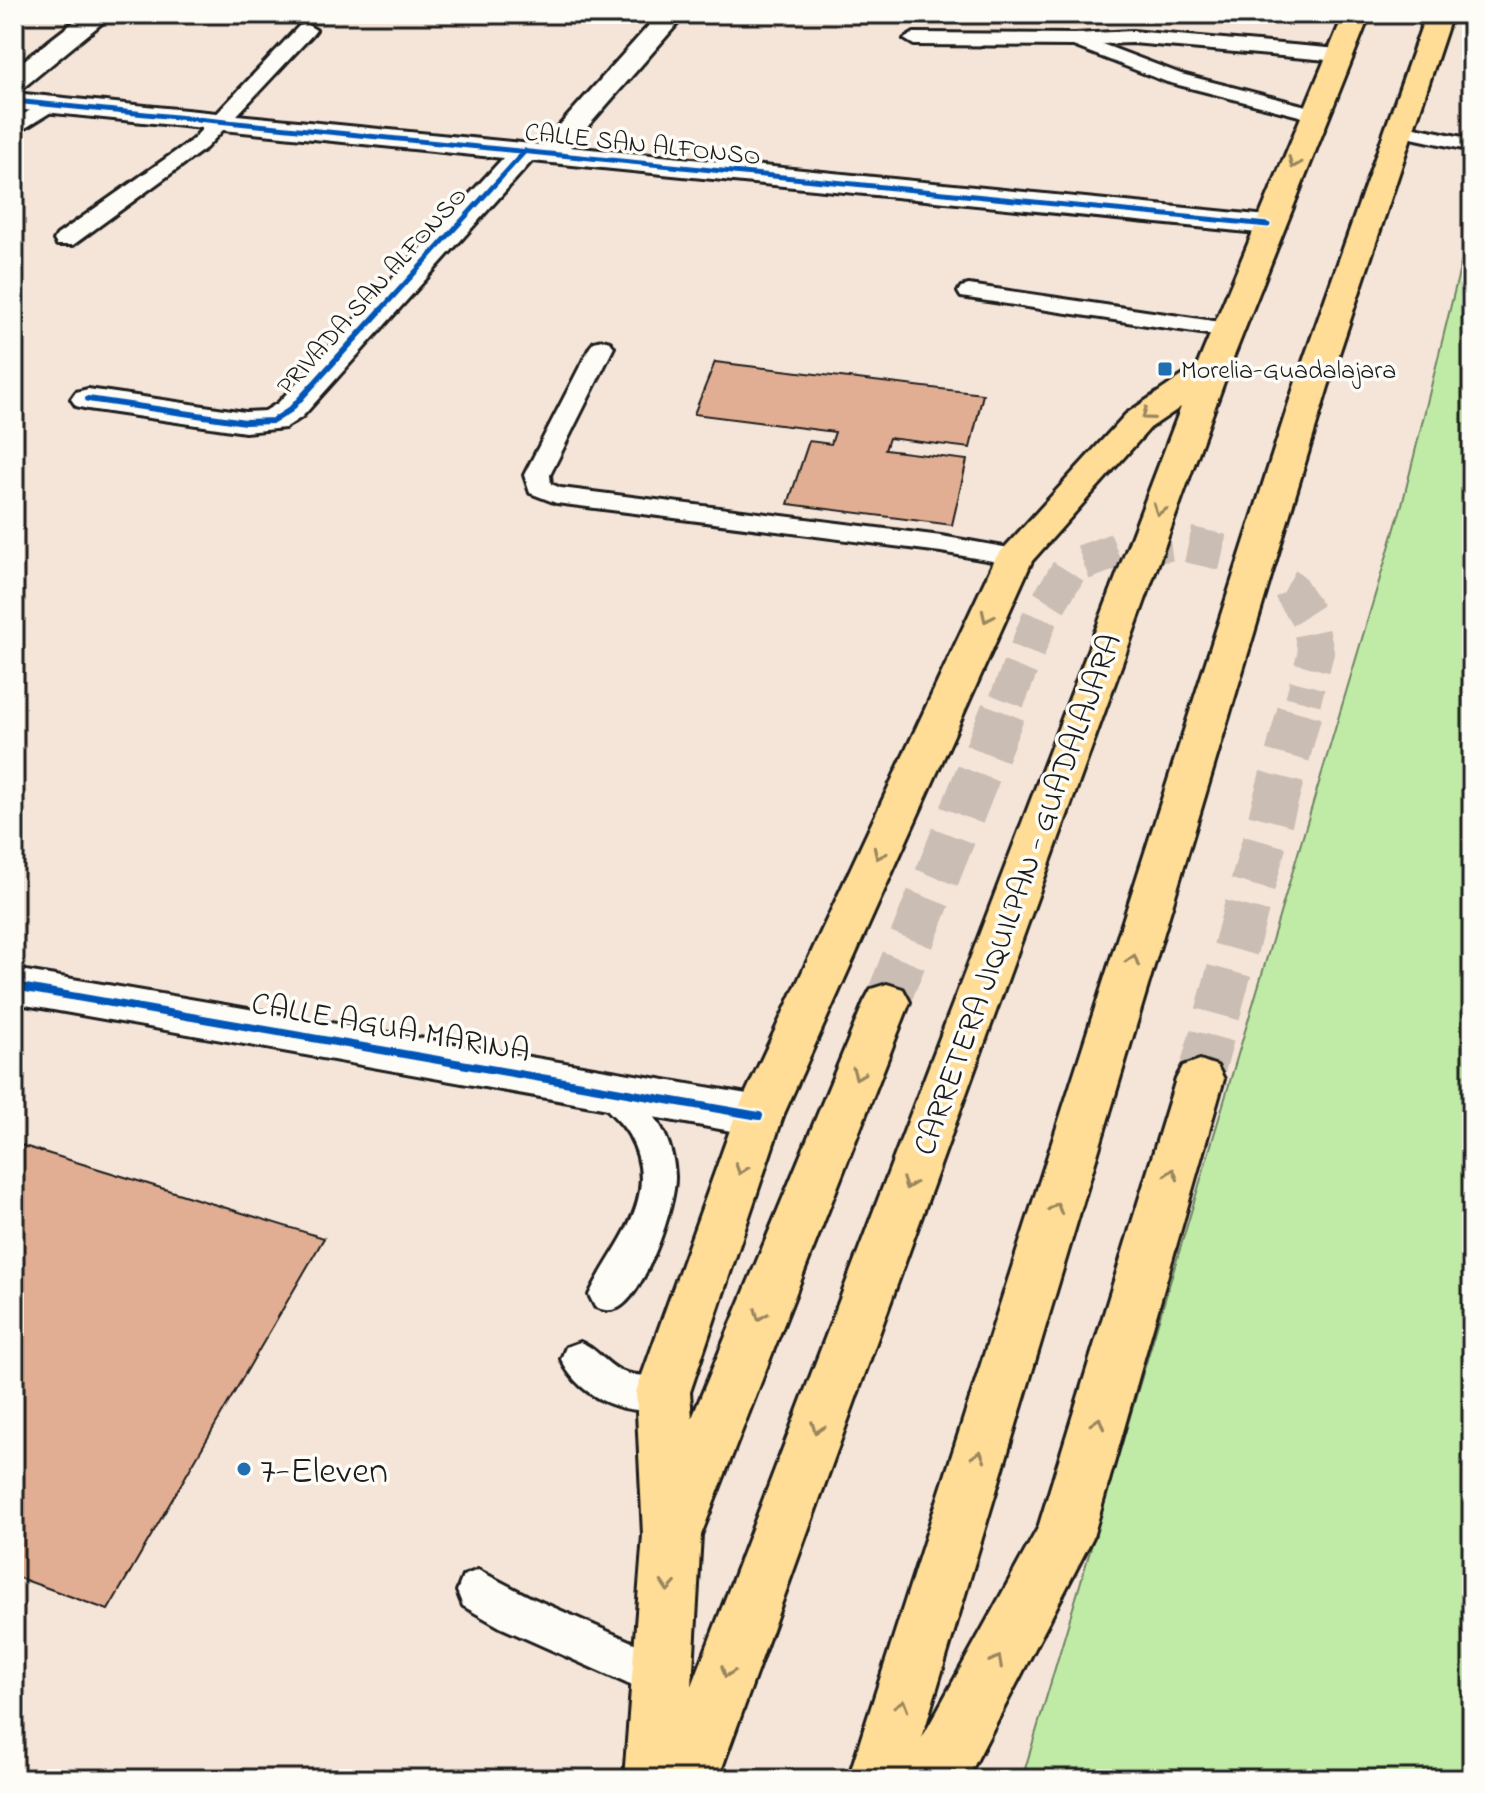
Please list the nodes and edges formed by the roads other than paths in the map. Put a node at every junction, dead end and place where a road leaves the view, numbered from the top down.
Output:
1 (100, 14) edge
2 (673, 14) edge
3 (1357, 14) edge
4 (1439, 14) edge
5 (306, 30) dead end
6 (914, 39) dead end
7 (1075, 40) junction
8 (1339, 55) junction
9 (14, 81) edge
10 (14, 101) edge
11 (49, 105) junction
12 (1315, 114) junction
13 (223, 121) junction
14 (14, 129) edge
15 (1400, 130) junction
16 (1472, 145) edge
17 (537, 152) junction
18 (1268, 225) junction
19 (65, 240) dead end
20 (969, 292) dead end
21 (1227, 330) junction
22 (602, 347) dead end
23 (1211, 371) junction
24 (88, 399) dead end
25 (1015, 557) junction
26 (14, 986) edge
27 (887, 1002) tunnel mouth
28 (1200, 1079) tunnel mouth
29 (607, 1087) junction
30 (759, 1116) junction
31 (608, 1295) dead end
32 (580, 1359) dead end
33 (663, 1392) junction
34 (672, 1535) junction
35 (478, 1591) dead end
36 (662, 1677) junction
37 (655, 1779) edge
38 (687, 1779) edge
39 (879, 1779) edge
40 (934, 1779) edge

1 - 9 street
2 - 17 street
3 - 8 highway, CARRETERA JIQUILPAN - GUADALAJARA
4 - 15 highway
5 - 13 lane
6 - 7 lane
7 - 8 lane
7 - 12 lane
8 - 12 highway, CARRETERA JIQUILPAN - GUADALAJARA
10 - 11 street, CALLE SAN ALFONSO
11 - 13 street, CALLE SAN ALFONSO
11 - 14 lane
12 -> 18 highway, CARRETERA JIQUILPAN - GUADALAJARA
13 - 17 street, CALLE SAN ALFONSO
13 - 19 lane
15 - 16 lane
39 -> 15 highway
17 - 18 street, CALLE SAN ALFONSO
17 - 24 street, PRIVADA SAN ALFONSO
18 - 21 highway, CARRETERA JIQUILPAN - GUADALAJARA
20 - 21 lane
21 - 23 highway, CARRETERA JIQUILPAN - GUADALAJARA
22 - 25 lane
23 -> 25 highway
23 -> 38 highway, CARRETERA JIQUILPAN - GUADALAJARA
25 -> 30 highway
26 - 29 street, CALLE AGUA MARINA
27 -> 34 highway
40 -> 28 highway
29 - 30 street, CALLE AGUA MARINA
29 - 31 lane
30 -> 33 highway
32 - 33 lane
33 - 34 highway
34 -> 36 highway
35 - 36 lane
36 - 37 highway

